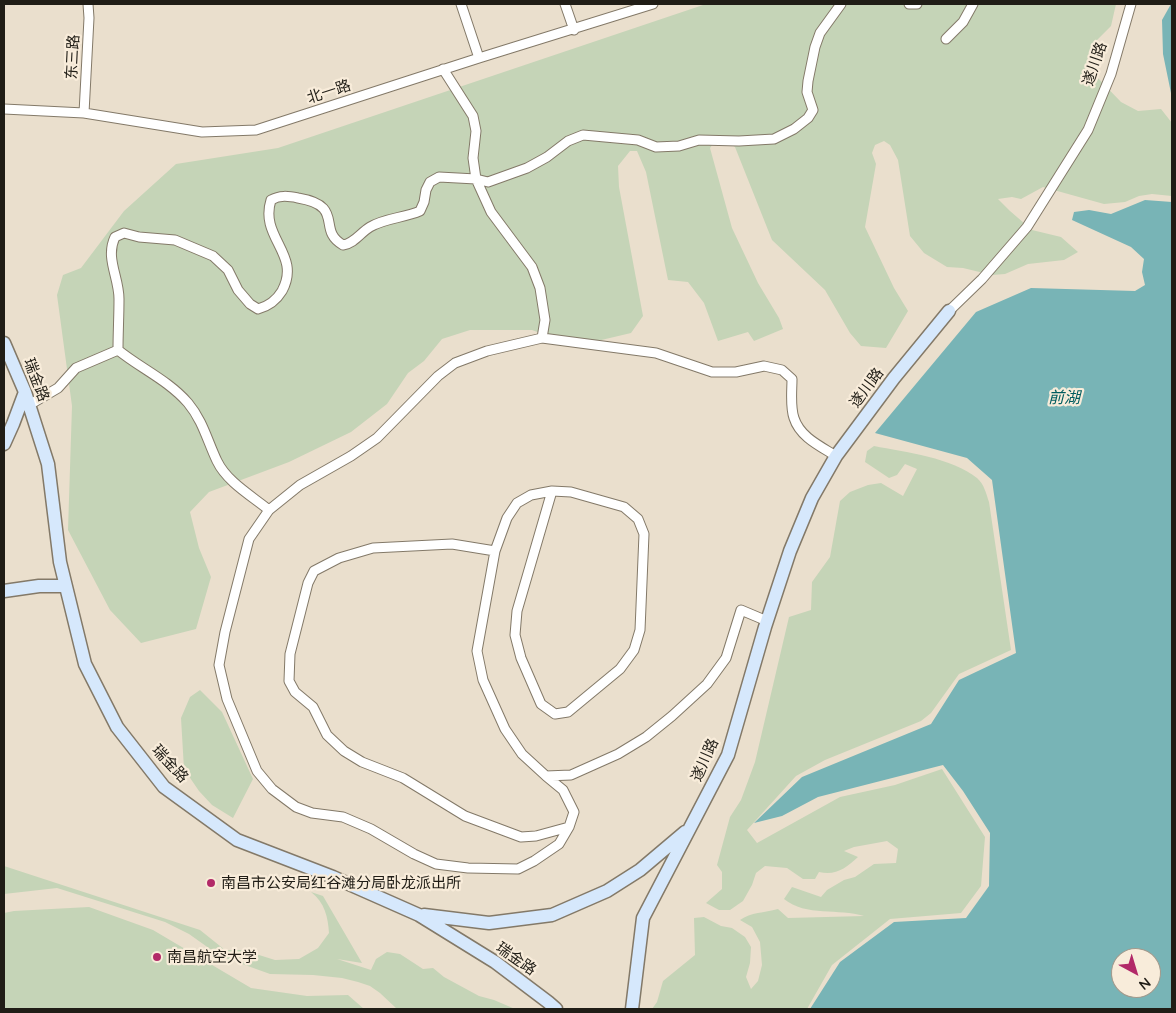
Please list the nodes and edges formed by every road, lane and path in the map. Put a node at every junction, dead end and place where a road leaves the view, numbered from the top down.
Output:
1 (88, 4) edge
2 (461, 4) edge
3 (565, 4) edge
4 (653, 4) edge
5 (841, 4) edge
6 (909, 4) edge
7 (916, 4) edge
8 (973, 4) edge
9 (1131, 4) edge
10 (574, 30) junction
11 (946, 39) dead end
12 (479, 58) junction
13 (443, 69) junction
14 (4, 109) edge
15 (84, 113) junction
16 (476, 179) junction
17 (949, 311) joint
18 (542, 338) junction
19 (4, 343) edge
20 (118, 350) junction
21 (25, 392) junction
22 (29, 405) junction
23 (4, 444) edge
24 (836, 456) junction
25 (552, 492) junction
26 (269, 510) junction
27 (495, 551) junction
28 (66, 586) junction
29 (4, 591) edge
30 (767, 621) junction
31 (546, 776) junction
32 (569, 827) junction
33 (690, 828) junction
34 (419, 915) junction
35 (556, 1009) edge
36 (632, 1009) edge

1 - 15 street, 东三路
2 - 12 street
3 - 10 street
4 - 10 street, 北一路
5 - 16 street
6 - 7 street
8 - 11 street
9 - 17 street, 遂川路
10 - 12 street, 北一路
12 - 13 street, 北一路
13 - 15 street, 北一路
13 - 16 street
14 - 15 street, 北一路
16 - 18 street
16 - 20 street
17 - 24 street, 遂川路
18 - 24 street
18 - 26 street
19 - 21 street, 瑞金路
20 - 22 street
20 - 26 street
21 - 22 street, 瑞金路
21 - 23 street
22 - 28 street, 瑞金路
24 - 30 street, 遂川路
25 - 25 street
25 - 27 street
26 - 32 street
27 - 31 street
27 - 32 street
28 - 29 street
28 - 34 street, 瑞金路
30 - 31 street
30 - 33 street, 遂川路
31 - 32 street
33 - 34 street, 遂川路
33 - 36 street, 遂川路
34 - 35 street, 瑞金路

